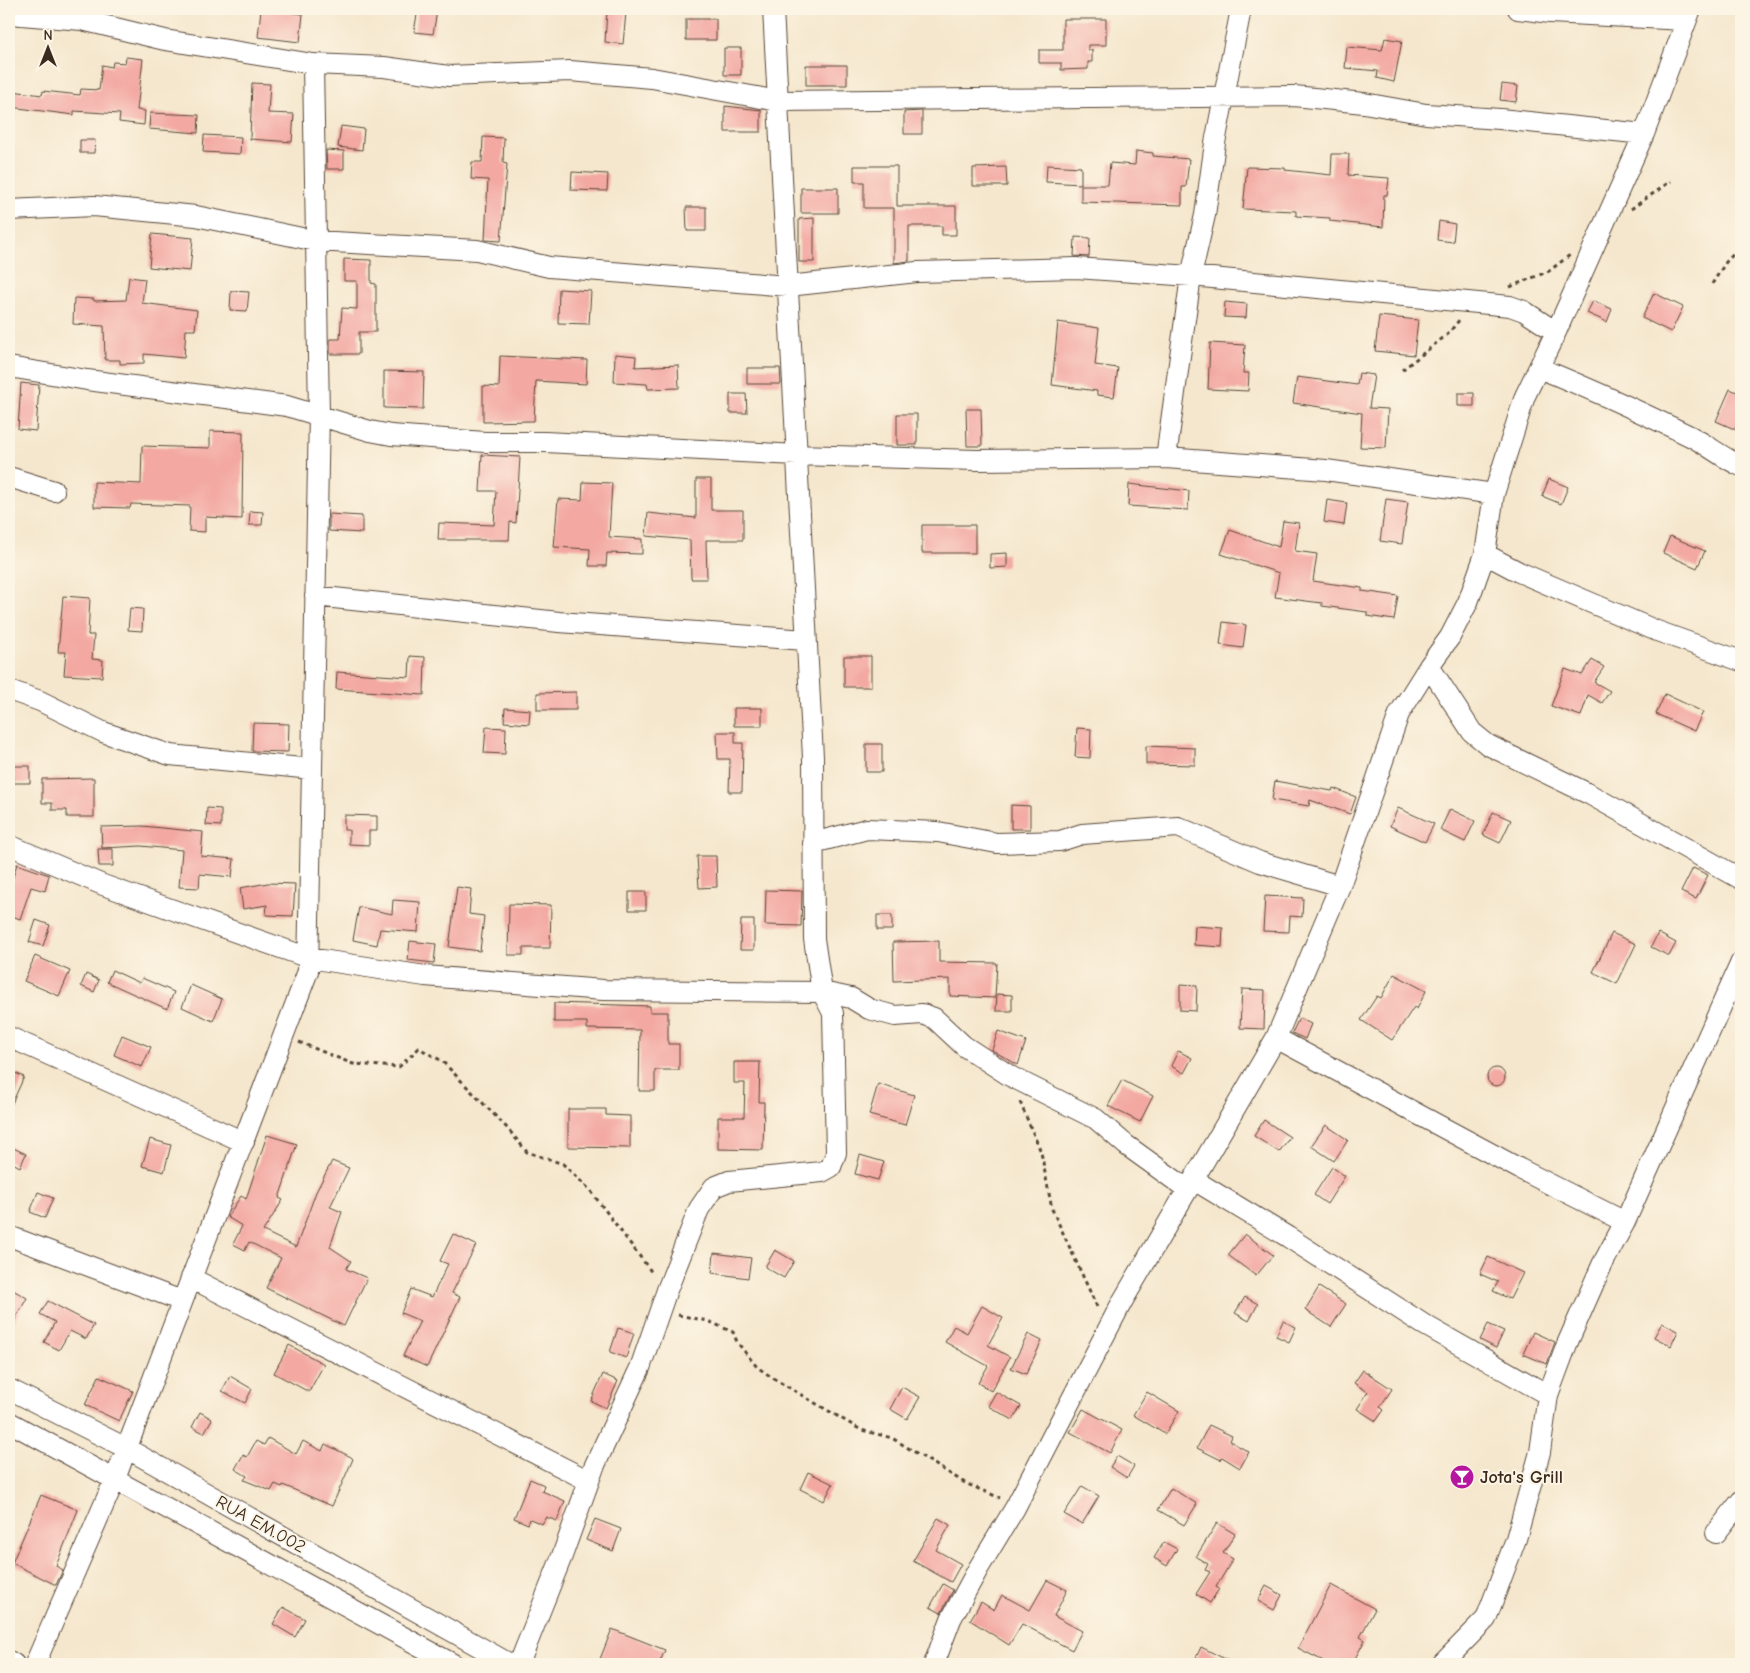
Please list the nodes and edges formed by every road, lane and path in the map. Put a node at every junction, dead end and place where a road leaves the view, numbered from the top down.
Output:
1 (774, 9) edge
2 (1241, 9) edge
3 (1518, 9) edge
4 (9, 14) edge
5 (1688, 15) edge
6 (313, 64) junction
7 (1225, 96) junction
8 (778, 101) junction
9 (1644, 134) junction
10 (1671, 181) dead end
11 (9, 210) edge
12 (1624, 214) dead end
13 (316, 240) junction
14 (1741, 246) edge
15 (1572, 254) dead end
16 (1191, 276) junction
17 (1712, 284) dead end
18 (788, 286) junction
19 (1507, 289) dead end
20 (1473, 303) junction
21 (1741, 318) edge
22 (1556, 332) junction
23 (1741, 348) edge
24 (9, 367) edge
25 (1539, 368) junction
26 (1402, 370) dead end
27 (319, 414) junction
28 (797, 455) junction
29 (1166, 458) junction
30 (1741, 466) edge
31 (9, 477) edge
32 (54, 491) dead end
33 (1494, 494) junction
34 (1484, 554) junction
35 (315, 596) junction
36 (806, 640) junction
37 (1741, 661) edge
38 (1429, 666) junction
39 (9, 690) edge
40 (312, 769) junction
41 (813, 843) junction
42 (9, 845) edge
43 (1741, 879) edge
44 (1340, 886) junction
45 (309, 958) junction
46 (1741, 962) edge
47 (822, 992) junction
48 (284, 1035) junction
49 (9, 1037) edge
50 (1276, 1038) junction
51 (1010, 1076) junction
52 (244, 1142) junction
53 (1190, 1184) junction
54 (1625, 1222) junction
55 (9, 1236) edge
56 (191, 1278) junction
57 (657, 1279) dead end
58 (182, 1301) junction
59 (657, 1320) junction
60 (1105, 1333) junction
61 (9, 1389) edge
62 (1548, 1395) junction
63 (9, 1422) edge
64 (126, 1448) junction
65 (115, 1479) junction
66 (589, 1481) junction
67 (1741, 1501) edge
68 (1015, 1508) junction
69 (1716, 1533) dead end
70 (9, 1661) edge
71 (14, 1664) edge
72 (35, 1664) edge
73 (452, 1664) edge
74 (510, 1664) edge
75 (519, 1664) edge
76 (934, 1664) edge
77 (1442, 1664) edge

1 - 8 street
2 - 7 street
3 - 5 street
4 - 6 street
5 - 9 street
6 - 8 street
6 - 13 street
7 - 8 street
7 - 9 street
7 - 16 street
8 - 18 street
9 - 22 street
10 - 12 path
11 - 13 street
13 - 18 street
13 - 27 street
14 - 17 path
15 - 19 path
16 - 18 street
16 - 20 street
16 - 29 street
18 - 28 street
20 - 22 street
20 - 26 path
21 - 23 path
22 - 25 street
24 - 27 street
25 - 30 street
25 - 33 street
27 - 28 street
27 - 35 street
28 - 29 street
28 - 36 street
29 - 33 street
31 - 32 street
33 - 34 street
34 - 37 street
34 - 38 street
35 - 36 street
35 - 40 street
36 - 41 street
38 - 43 street
38 - 44 street
39 - 40 street
40 - 45 street
41 - 44 street
41 - 47 street
42 - 45 street
44 - 50 street
45 - 47 street
45 - 48 street
46 - 54 street
47 - 51 street
47 - 59 street
48 - 52 street
48 - 57 path
49 - 52 street
50 - 53 street
50 - 54 street
51 - 53 street
51 - 60 path
52 - 56 street
53 - 60 street
53 - 62 street
54 - 62 street
55 - 58 street
56 - 58 street
56 - 66 street
58 - 64 street
59 - 66 street
59 - 68 path
60 - 68 street
61 - 64 street, RUA EM.002
62 - 77 street
63 - 65 street, RUA EM.002
64 - 65 street
64 - 74 street, RUA EM.002
65 - 72 street
65 - 73 street, RUA EM.002
66 - 75 street
67 - 69 street
68 - 76 street
70 - 71 street

